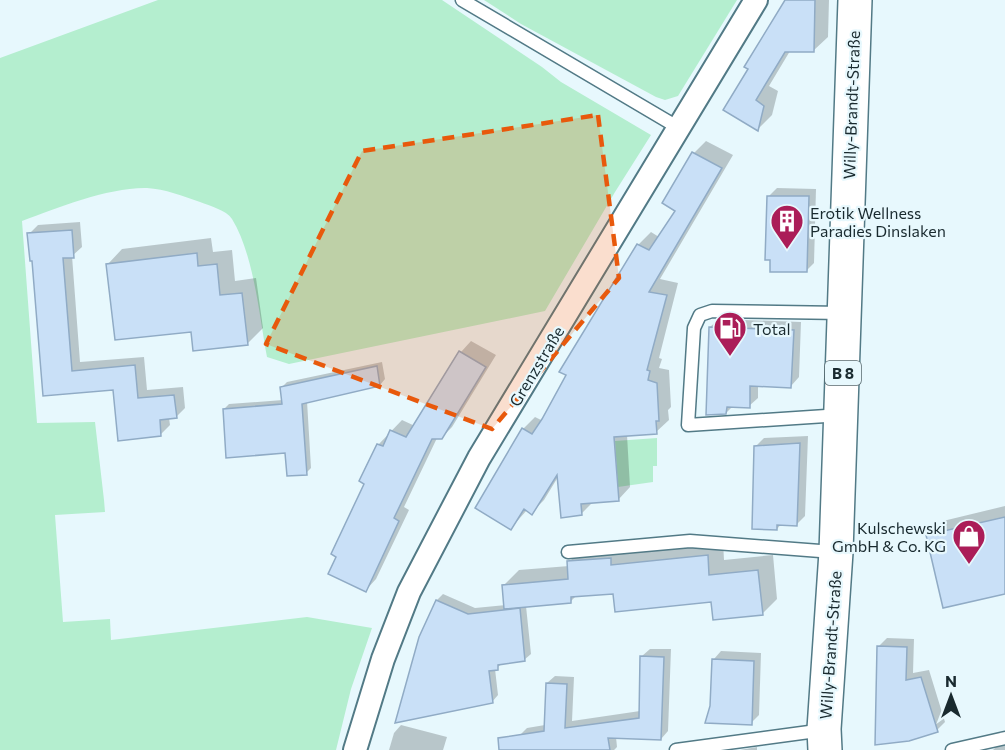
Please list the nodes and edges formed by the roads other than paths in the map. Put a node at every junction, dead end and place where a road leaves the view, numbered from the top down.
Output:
1 (462, 0) edge
2 (756, 0) edge
3 (855, 0) edge
4 (679, 128) junction
5 (844, 313) junction
6 (842, 415) junction
7 (568, 552) dead end
8 (836, 552) junction
9 (1005, 738) edge
10 (832, 743) edge
11 (355, 750) edge
12 (676, 750) edge
13 (952, 750) edge

1 - 4 lane
2 - 4 street, Grenzstraße
3 - 5 main road, Willy-Brandt-Straße / B 8
4 - 11 street, Grenzstraße
5 - 6 main road, Willy-Brandt-Straße / B 8
5 - 6 lane
6 - 8 main road, Willy-Brandt-Straße / B 8
7 - 8 lane
8 - 10 main road, Willy-Brandt-Straße / B 8
9 - 13 lane
10 - 12 lane

